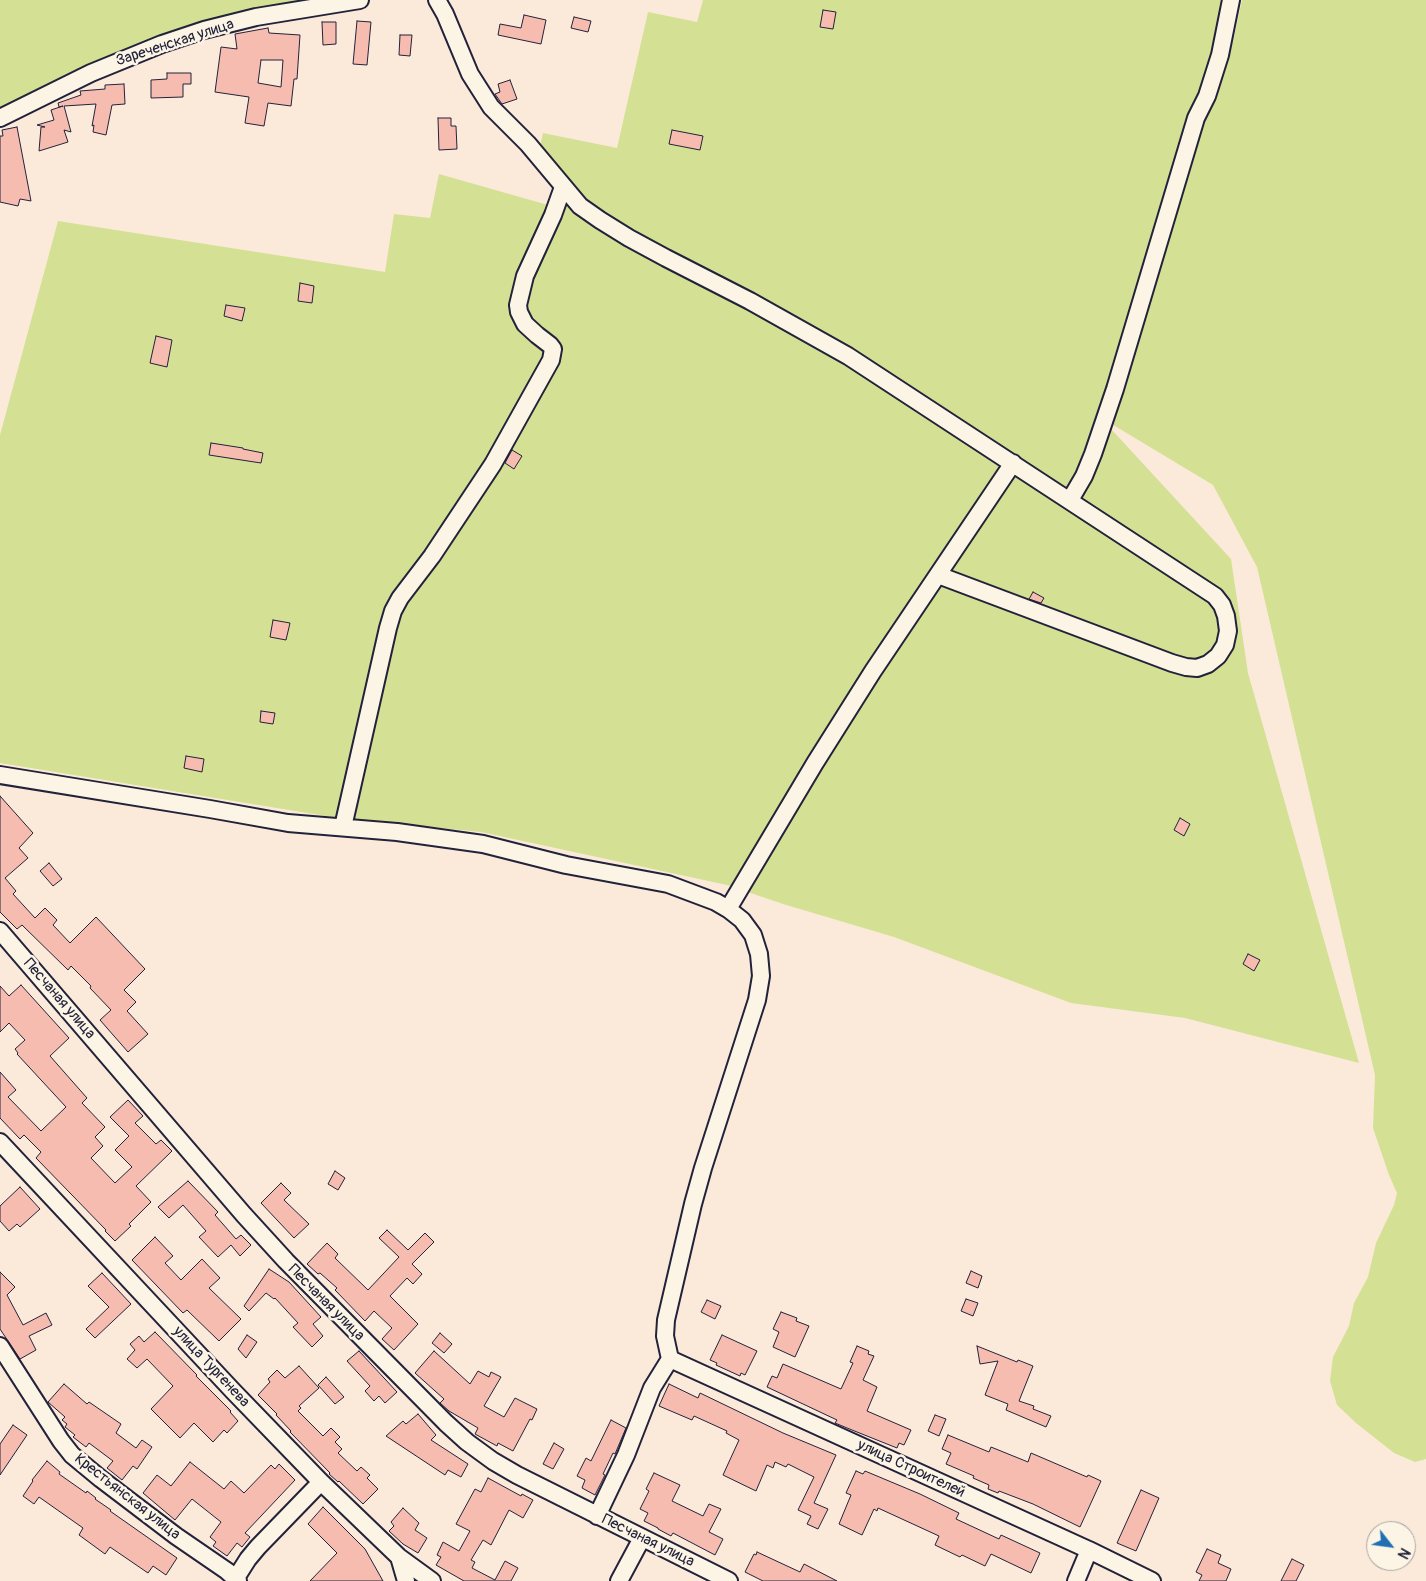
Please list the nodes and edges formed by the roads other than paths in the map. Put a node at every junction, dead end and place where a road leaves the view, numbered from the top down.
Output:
1 (360, 0) edge
2 (437, 0) edge
3 (1231, 0) edge
4 (0, 118) edge
5 (563, 187) junction
6 (1013, 463) junction
7 (1070, 500) junction
8 (938, 575) junction
9 (0, 775) edge
10 (343, 827) junction
11 (728, 909) junction
12 (0, 931) edge
13 (0, 1142) edge
14 (0, 1346) edge
15 (670, 1358) junction
16 (321, 1482) junction
17 (597, 1516) junction
18 (642, 1538) junction
19 (1089, 1550) junction
20 (399, 1557) junction
21 (236, 1580) edge
22 (406, 1581) edge
23 (432, 1581) edge
24 (619, 1581) edge
25 (729, 1581) edge
26 (1076, 1581) edge
27 (1152, 1581) edge

1 - 4 street, Зареченская улица
2 - 5 street
3 - 7 street
5 - 6 street
5 - 10 street
6 - 7 street
6 - 8 street
7 - 8 street
8 - 11 street
9 - 10 street
10 - 11 street
11 - 15 street
12 - 17 street, Песчаная улица
13 - 16 street, улица Тургенева
14 - 21 street, Крестьянская улица
15 - 17 street
15 - 19 street, улица Строителей
16 - 20 street, улица Тургенева
16 - 21 street
17 - 18 street, Песчаная улица
18 - 24 street
18 - 25 street, Песчаная улица
19 - 26 street
19 - 27 street, улица Строителей
20 - 22 street
20 - 23 street, улица Тургенева

